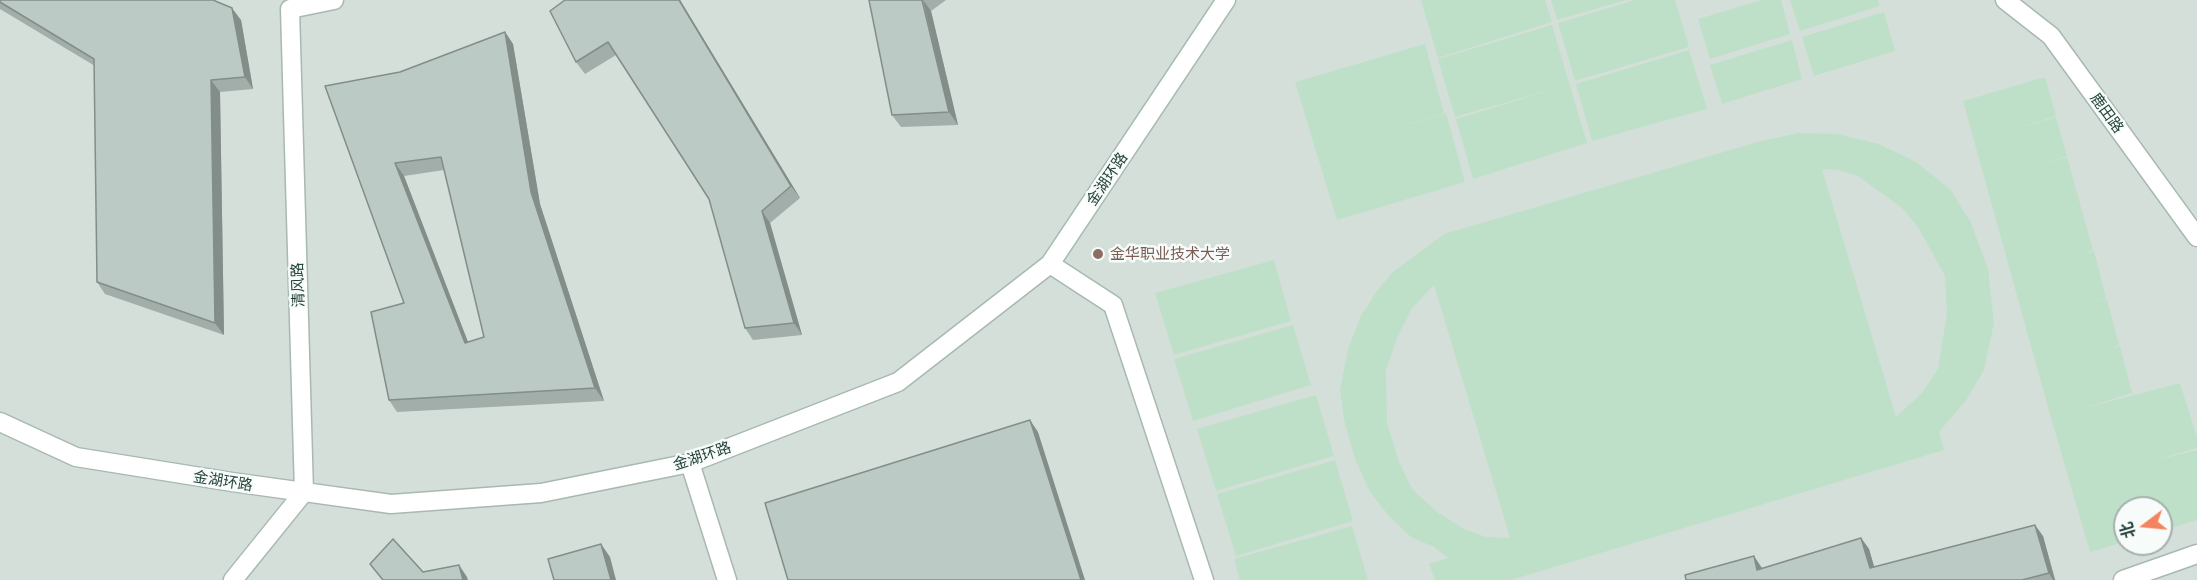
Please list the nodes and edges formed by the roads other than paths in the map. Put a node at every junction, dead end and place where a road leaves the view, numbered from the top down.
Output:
1 (334, 0) edge
2 (1226, 0) edge
3 (2005, 0) edge
4 (2192, 218) edge
5 (2197, 237) edge
6 (1050, 264) junction
7 (0, 422) edge
8 (690, 463) junction
9 (304, 492) junction
10 (2197, 554) edge
11 (233, 580) edge
12 (727, 580) edge
13 (1204, 580) edge
14 (2123, 580) edge

1 - 9 street, 清风路
2 - 6 street, 金湖环路
3 - 4 street, 鹿田路
4 - 5 street, 鹿田路
6 - 8 street, 金湖环路
6 - 13 street
7 - 9 street, 金湖环路
8 - 9 street, 金湖环路
8 - 12 street
9 - 11 street
10 - 14 street

